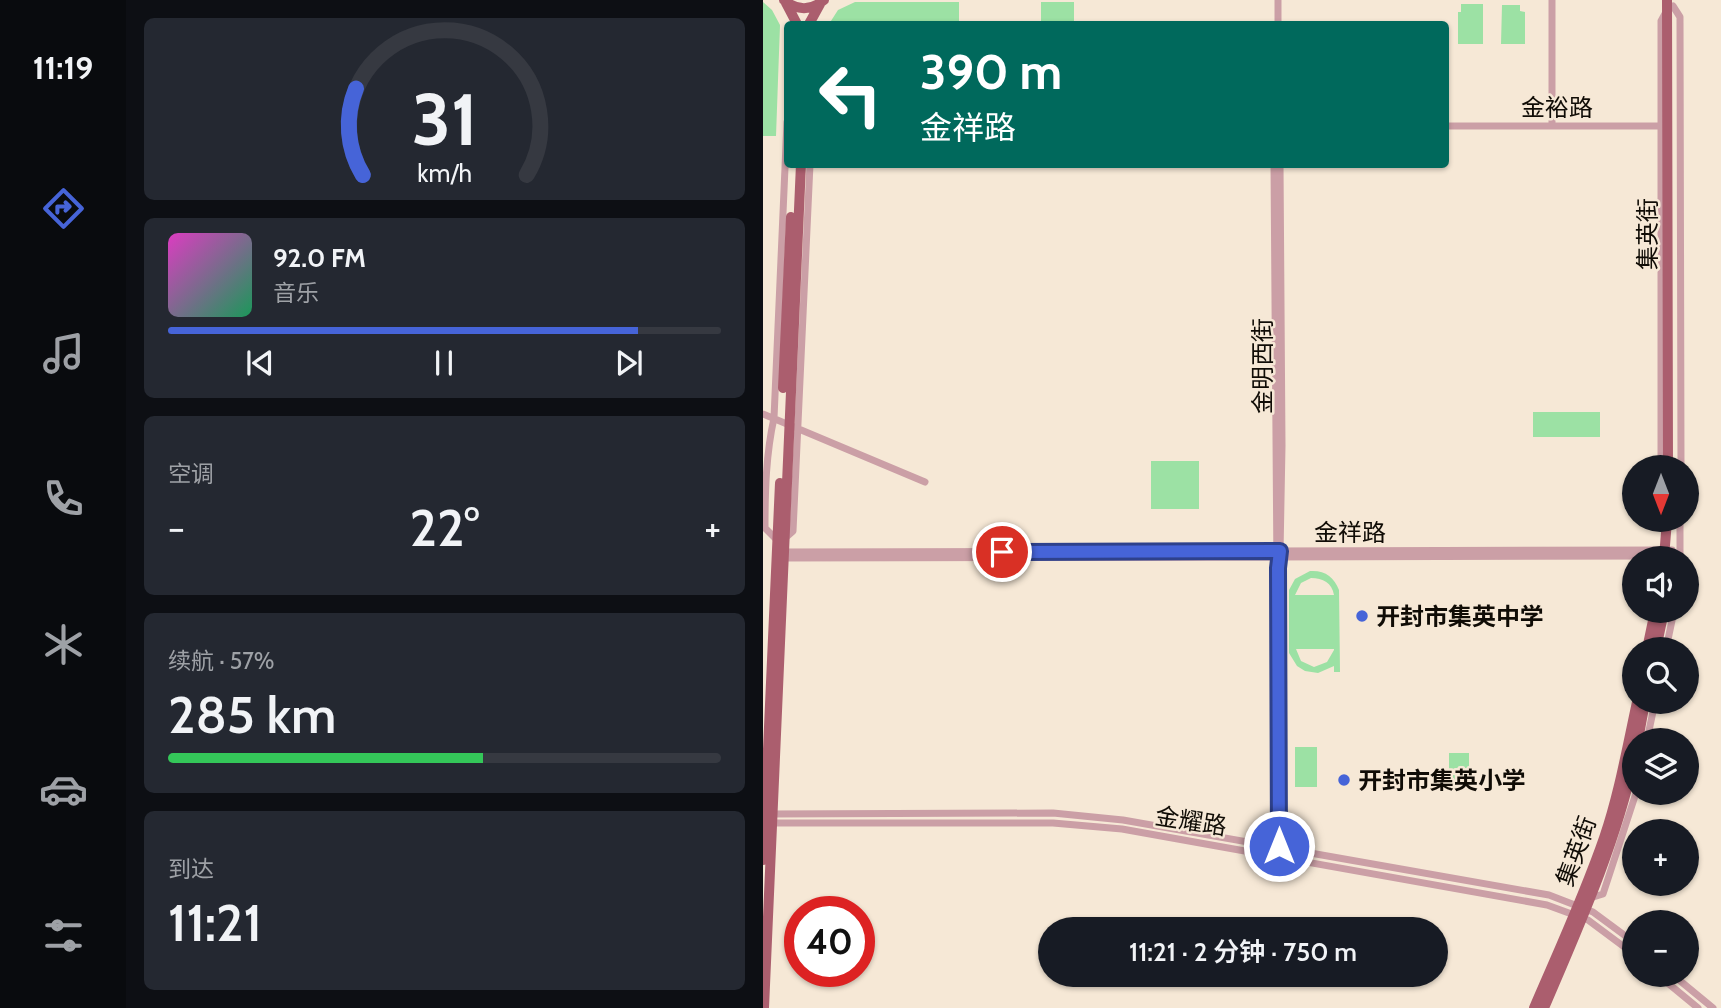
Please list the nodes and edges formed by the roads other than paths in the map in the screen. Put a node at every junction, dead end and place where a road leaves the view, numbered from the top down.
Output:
1 (785, 0) edge
2 (1278, 0) edge
3 (1552, 0) edge
4 (823, 1) edge
5 (1670, 4) edge
6 (795, 21) edge
7 (811, 21) edge
8 (1278, 21) edge
9 (1449, 126) edge
10 (1552, 126) junction
11 (1664, 126) junction
12 (787, 168) edge
13 (794, 168) edge
14 (800, 168) edge
15 (810, 168) edge
16 (1274, 168) edge
17 (1280, 168) edge
18 (763, 414) edge
19 (785, 423) junction
20 (1661, 455) edge
21 (1671, 455) edge
22 (1671, 455) edge
23 (1681, 455) edge
24 (925, 482) dead end
25 (781, 539) junction
26 (1279, 554) junction
27 (780, 555) junction
28 (1622, 556) edge
29 (1634, 714) edge
30 (1623, 805) edge
31 (1632, 805) edge
32 (769, 818) junction
33 (1279, 846) junction
34 (763, 860) edge
35 (1590, 898) junction
36 (1580, 911) junction
37 (1622, 933) edge
38 (1622, 946) edge
39 (1673, 987) edge
40 (1688, 987) edge
41 (764, 1008) edge
42 (1534, 1008) edge
43 (1544, 1008) edge
44 (1698, 1008) edge
45 (1713, 1008) edge

1 - 4 main road
1 - 6 main road
2 - 8 street
3 - 10 street
4 - 7 main road
5 - 11 main road, 集英街
5 - 21 main road, 集英街
5 - 23 street
9 - 10 street, 金裕路
10 - 11 street, 金裕路
11 - 20 street
11 - 22 main road, 集英街
12 - 19 street
13 - 19 main road
14 - 19 main road
15 - 19 street
16 - 26 street, 金明西街
17 - 26 street, 金明西街
18 - 19 street
19 - 24 street
19 - 25 main road
19 - 25 street
25 - 27 main road
26 - 27 street, 金祥路
26 - 28 street, 金祥路
26 - 33 street, 金明西街
27 - 32 main road
29 - 36 main road, 集英街
30 - 35 main road, 集英街
31 - 35 street
32 - 33 street, 金耀路
32 - 34 main road
32 - 36 street, 金耀路
32 - 41 main road
33 - 36 street, 金耀路
35 - 36 main road, 集英街
36 - 37 street, 金耀路
36 - 38 street, 金耀路
36 - 42 main road, 集英街
36 - 43 main road, 集英街
39 - 44 street
40 - 45 street

